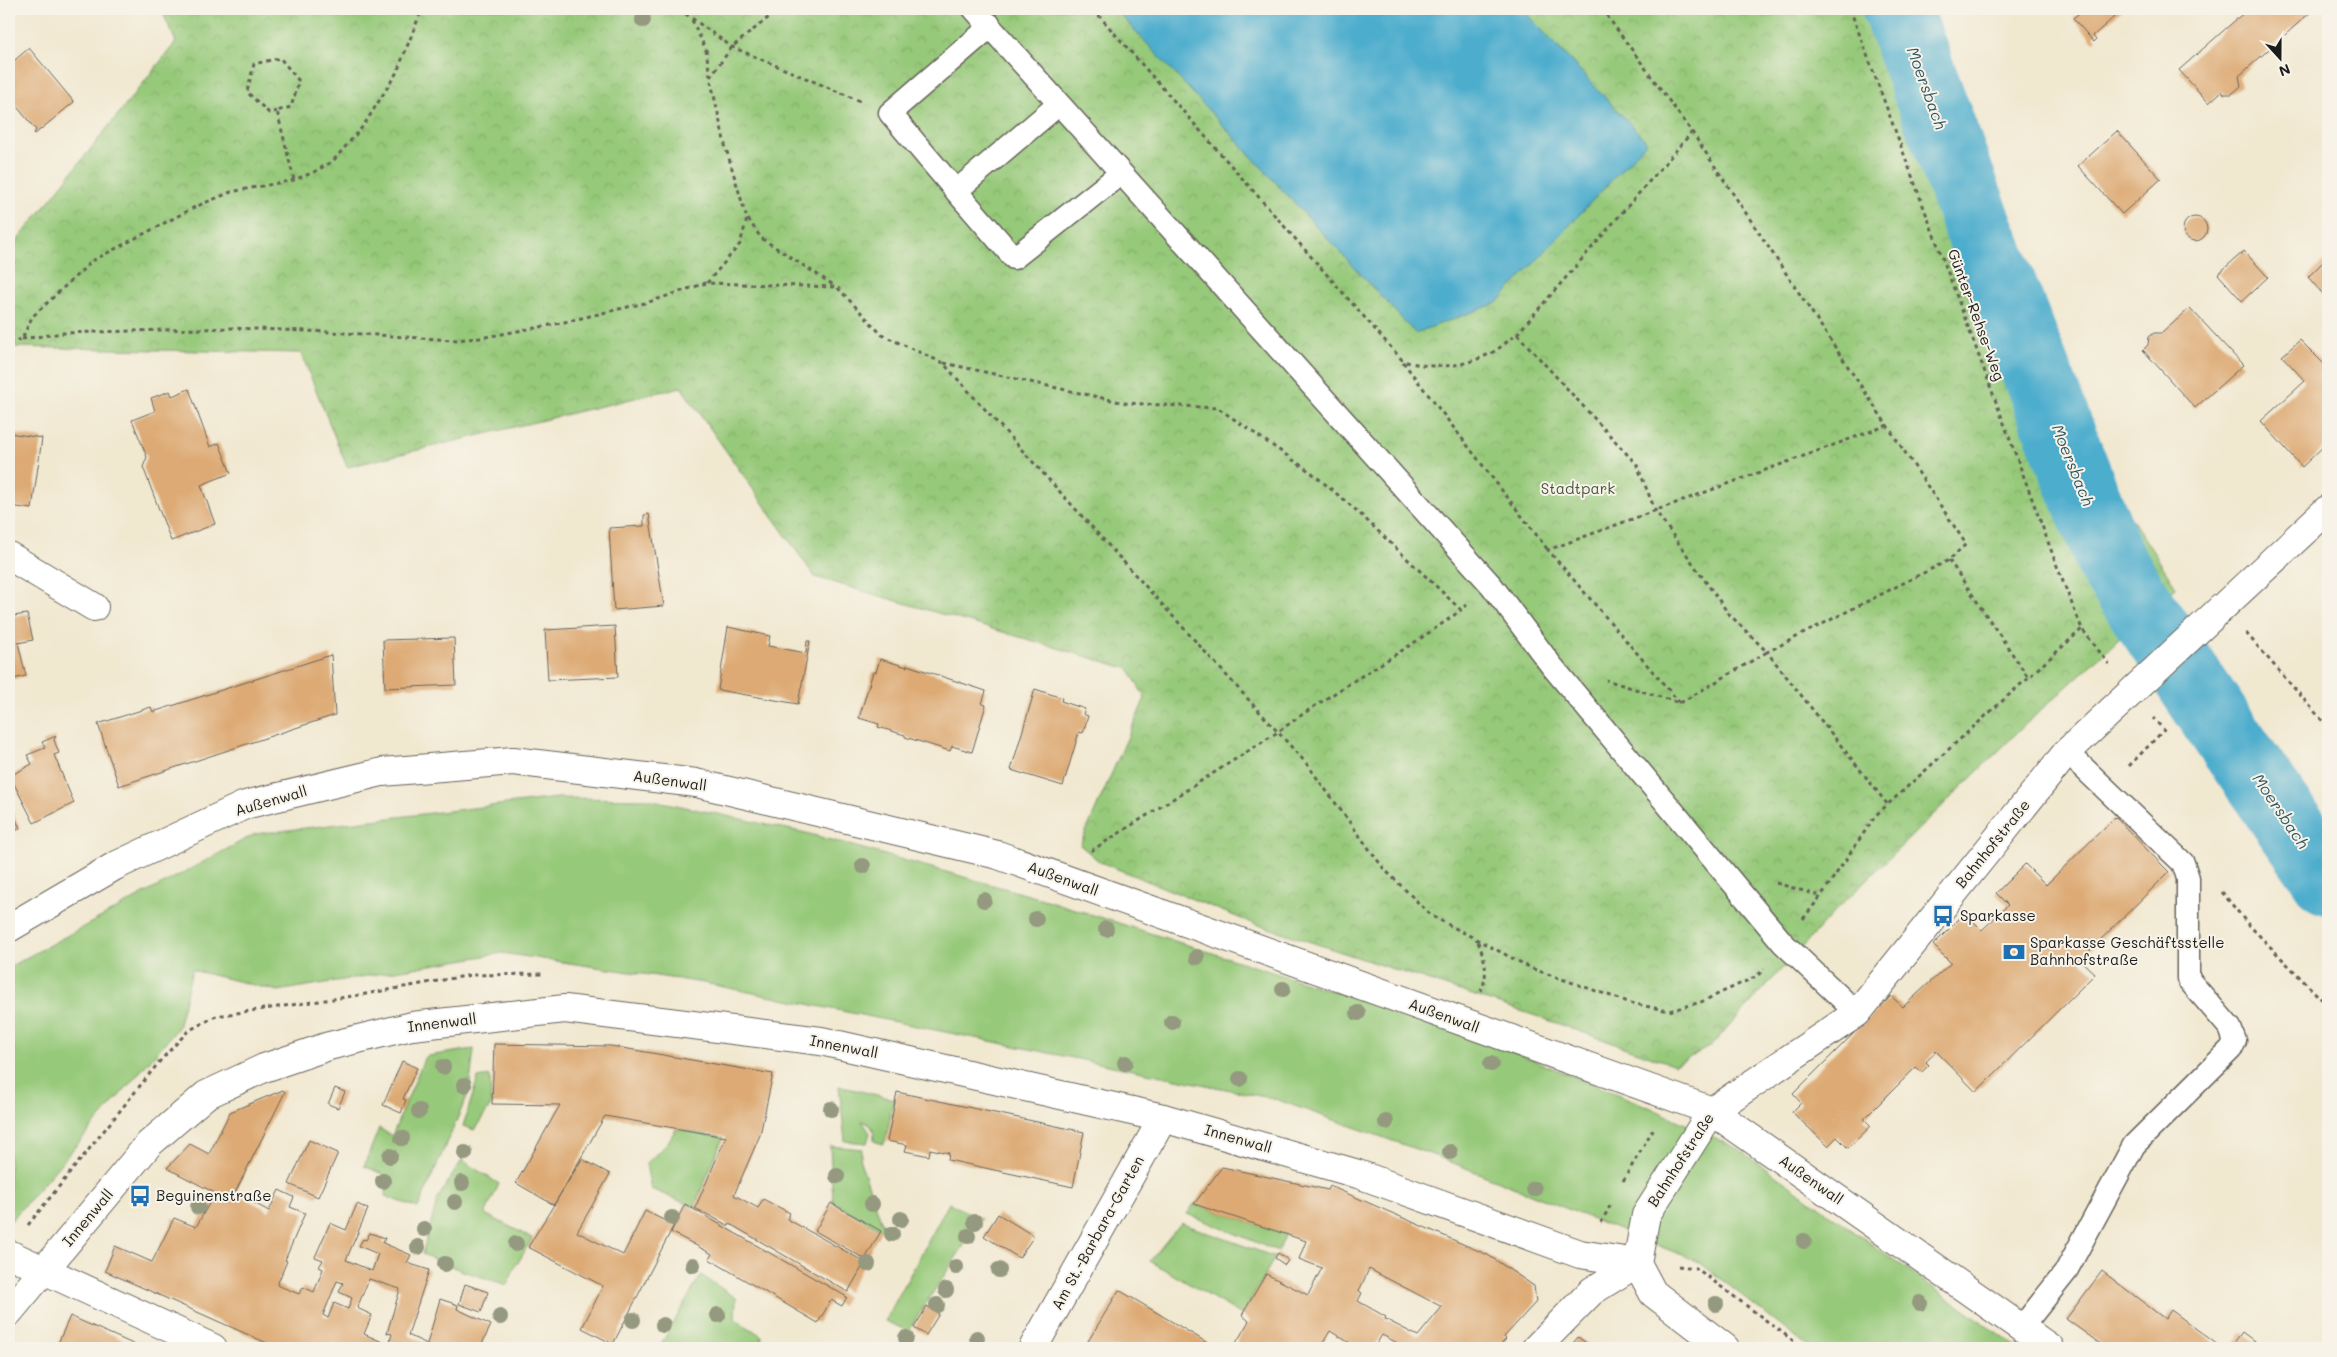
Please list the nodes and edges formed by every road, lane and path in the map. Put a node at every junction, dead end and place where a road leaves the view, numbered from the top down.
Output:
1 (422, 9) edge
2 (679, 9) edge
3 (779, 9) edge
4 (1093, 9) edge
5 (1602, 9) edge
6 (1850, 9) edge
7 (981, 16) edge
8 (692, 20) junction
9 (732, 47) junction
10 (710, 77) junction
11 (1059, 104) junction
12 (277, 111) junction
13 (890, 113) junction
14 (1692, 132) junction
15 (1120, 174) junction
16 (294, 180) junction
17 (956, 191) junction
18 (747, 219) junction
19 (706, 284) junction
20 (837, 287) junction
21 (1517, 334) junction
22 (22, 339) junction
23 (9, 343) edge
24 (1402, 361) junction
25 (943, 363) junction
26 (1888, 425) junction
27 (2328, 509) edge
28 (1655, 510) junction
29 (1548, 550) junction
30 (9, 556) edge
31 (1949, 560) junction
32 (1492, 586) junction
33 (2223, 606) junction
34 (94, 607) dead end
35 (1460, 610) junction
36 (2082, 630) junction
37 (1767, 652) junction
38 (2109, 664) dead end
39 (2028, 678) junction
40 (1605, 680) dead end
41 (1680, 703) junction
42 (2328, 727) edge
43 (1278, 732) junction
44 (2067, 752) junction
45 (1888, 805) junction
46 (1053, 875) junction
47 (9, 928) edge
48 (1478, 942) junction
49 (1783, 943) junction
50 (1857, 1013) junction
51 (1466, 1024) junction
52 (1712, 1111) junction
53 (1163, 1118) junction
54 (9, 1254) edge
55 (1636, 1263) junction
56 (45, 1270) junction
57 (9, 1312) edge
58 (2022, 1327) junction
59 (213, 1348) edge
60 (1033, 1348) edge
61 (1536, 1348) edge
62 (1725, 1348) edge
63 (1803, 1348) edge
64 (2050, 1348) edge

1 - 16 path
2 - 8 path
3 - 9 path
4 - 24 path
5 - 14 path
6 - 36 path, Günter-Rehse-Weg
7 - 11 lane
7 - 13 lane
8 - 9 path
8 - 10 path
9 - 10 path
9 - 13 path
10 - 18 path
11 - 15 lane
11 - 17 lane
12 - 12 path
12 - 16 path
13 - 17 lane
14 - 21 path
14 - 26 path
15 - 17 lane
15 - 32 lane
16 - 22 path
18 - 19 path
18 - 20 path
19 - 20 path
19 - 22 path
20 - 25 path
21 - 24 path
21 - 28 path
22 - 23 path
24 - 29 path
25 - 35 path
25 - 43 path
26 - 28 path
26 - 31 path
27 - 33 street, Bahnhofstraße
28 - 29 path
28 - 37 path
29 - 41 path
30 - 34 street
31 - 37 path
31 - 39 path
32 - 35 path
32 - 49 lane
33 - 42 path
33 - 44 street, Bahnhofstraße
35 - 43 path
36 - 38 path, Günter-Rehse-Weg
36 - 39 path
37 - 41 path
37 - 45 path
39 - 45 path
40 - 41 path
43 - 46 path
43 - 48 path
44 - 50 street, Bahnhofstraße
44 - 58 lane
45 - 49 path
46 - 47 street, Außenwall
46 - 51 street, Außenwall
48 - 49 path
48 - 51 path
49 - 50 lane
50 - 52 street, Bahnhofstraße
51 - 52 street, Außenwall
52 - 55 street, Bahnhofstraße
52 - 58 street, Außenwall
53 - 55 street, Innenwall
53 - 56 street, Innenwall
53 - 60 street, Am St.-Barbara-Garten
54 - 56 street
55 - 61 street
55 - 62 street
55 - 63 path
56 - 57 street, Innenwall
56 - 59 street
58 - 64 street, Außenwall

